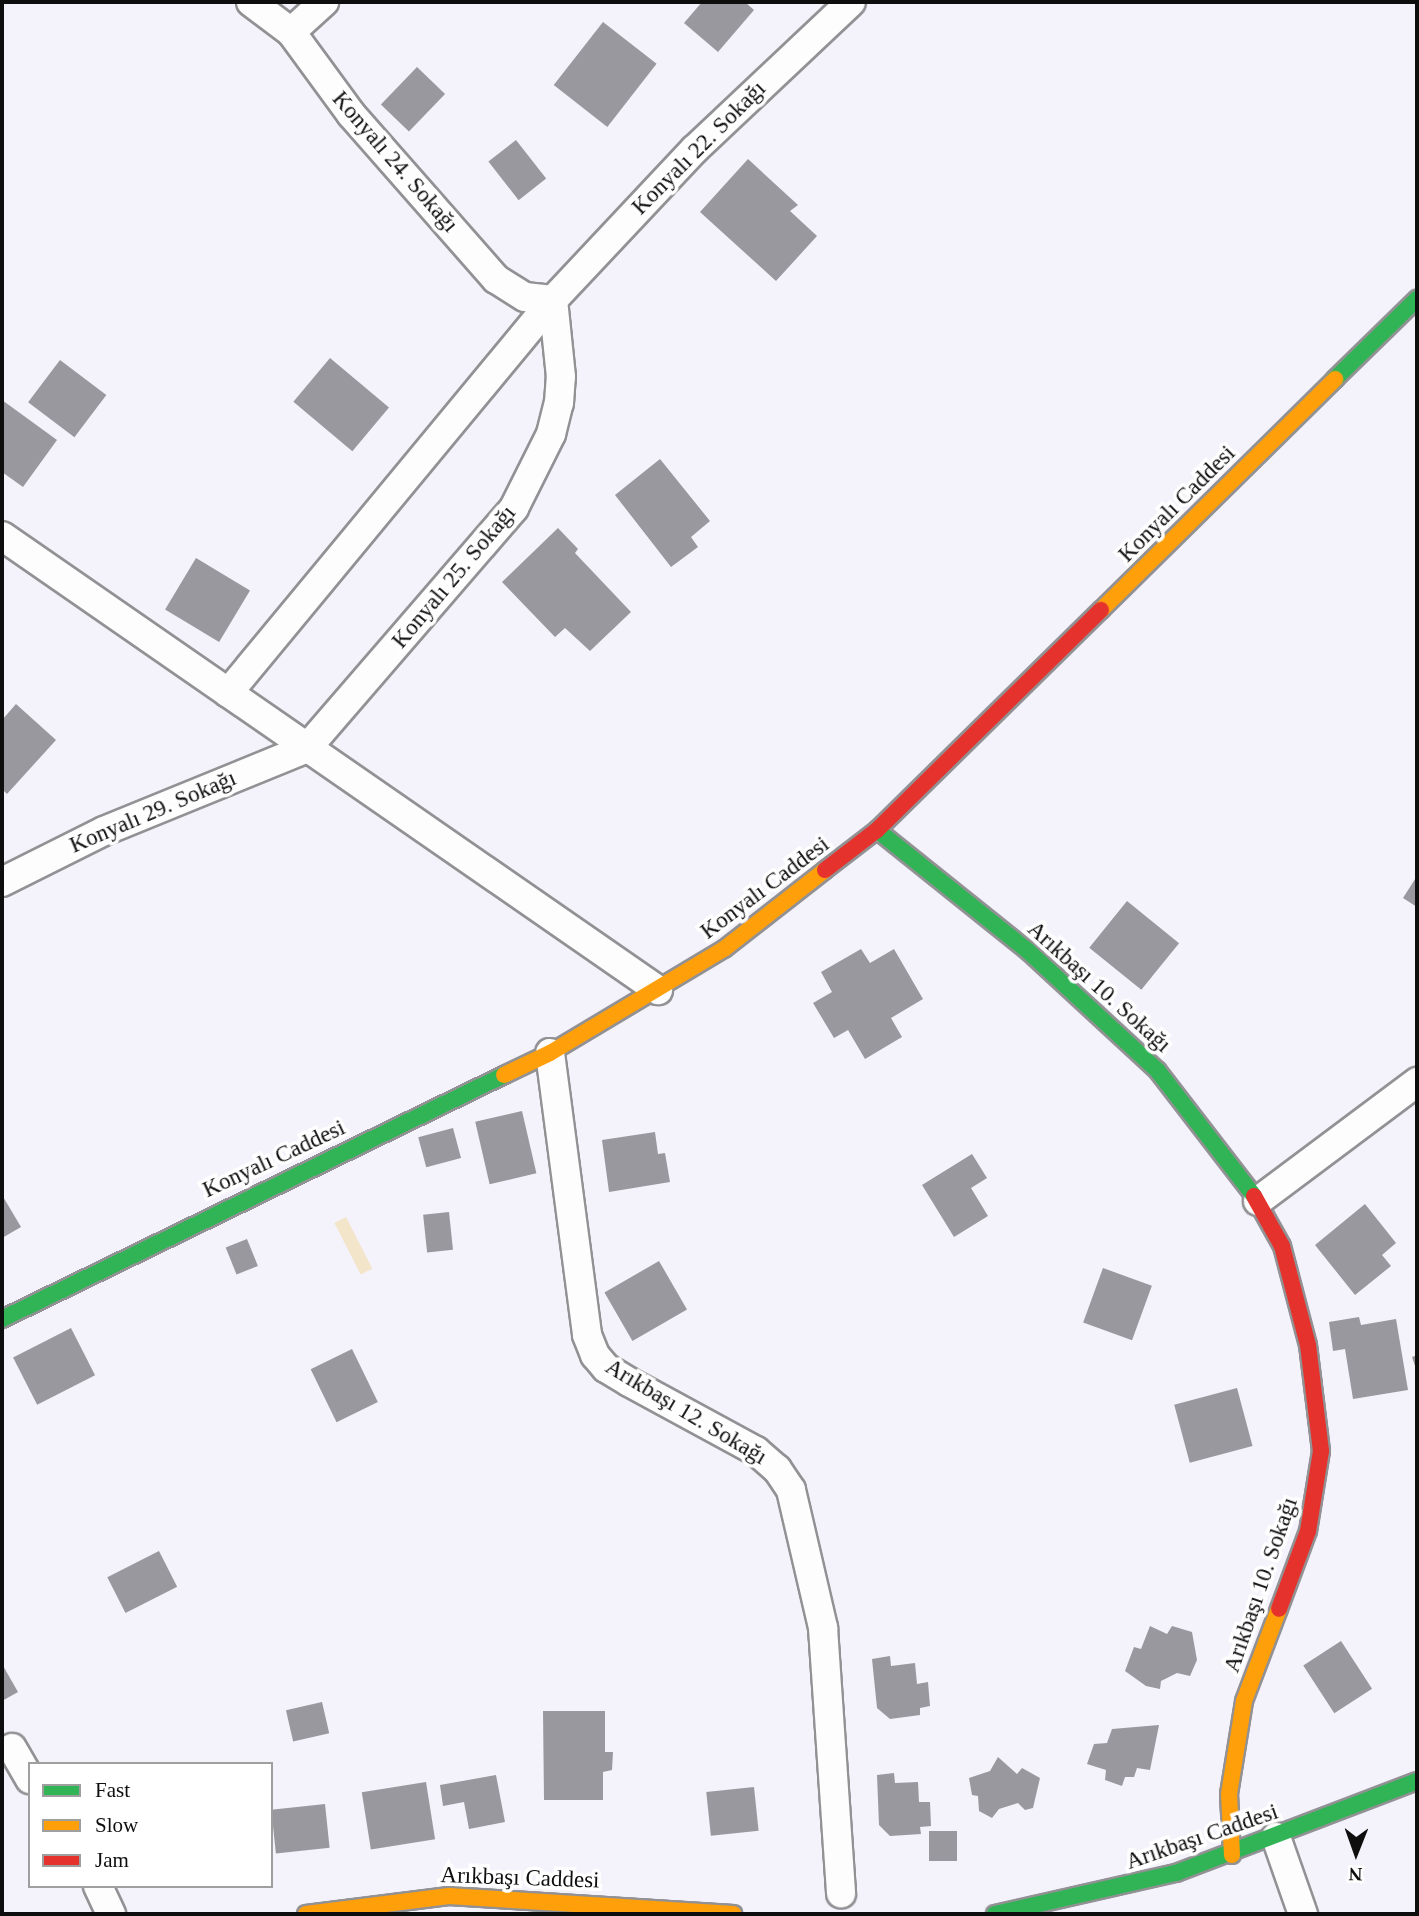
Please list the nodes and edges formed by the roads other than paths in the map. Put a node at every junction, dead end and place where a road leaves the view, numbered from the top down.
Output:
1 (251, 2) edge
2 (324, 2) edge
3 (851, 2) edge
4 (292, 32) junction
5 (1417, 299) edge
6 (553, 300) junction
7 (2, 536) edge
8 (228, 693) junction
9 (307, 748) junction
10 (877, 830) junction
11 (2, 883) edge
12 (658, 990) junction
13 (550, 1053) junction
14 (1417, 1082) edge
15 (1258, 1201) junction
16 (2, 1319) edge
17 (12, 1748) dead end
18 (28, 1776) edge
19 (1417, 1781) edge
20 (1276, 1837) junction
21 (1232, 1855) junction
22 (99, 1888) edge
23 (841, 1893) dead end
24 (111, 1914) edge
25 (306, 1914) edge
26 (733, 1914) edge
27 (995, 1914) edge
28 (1303, 1914) edge

1 - 4 street, Konyalı 24. Sokağı
2 - 4 street
3 - 6 street, Konyalı 22. Sokağı
4 - 6 street, Konyalı 24. Sokağı
5 - 10 street, Konyalı Caddesi
6 - 8 street, Konyalı 22. Sokağı
6 - 9 street, Konyalı 25. Sokağı
7 - 8 street
8 - 9 street
9 - 11 street, Konyalı 29. Sokağı
9 - 12 street
10 - 12 street, Konyalı Caddesi
10 - 15 street, Arıkbaşı 10. Sokağı
12 - 13 street, Konyalı Caddesi
13 - 16 street, Konyalı Caddesi
13 - 23 street, Arıkbaşı 12. Sokağı
14 - 15 street
15 - 21 street, Arıkbaşı 10. Sokağı
17 - 18 street
19 - 20 street, Arıkbaşı Caddesi
20 - 21 street, Arıkbaşı Caddesi
20 - 28 street
21 - 27 street, Arıkbaşı Caddesi
22 - 24 street
25 - 26 street, Arıkbaşı Caddesi

